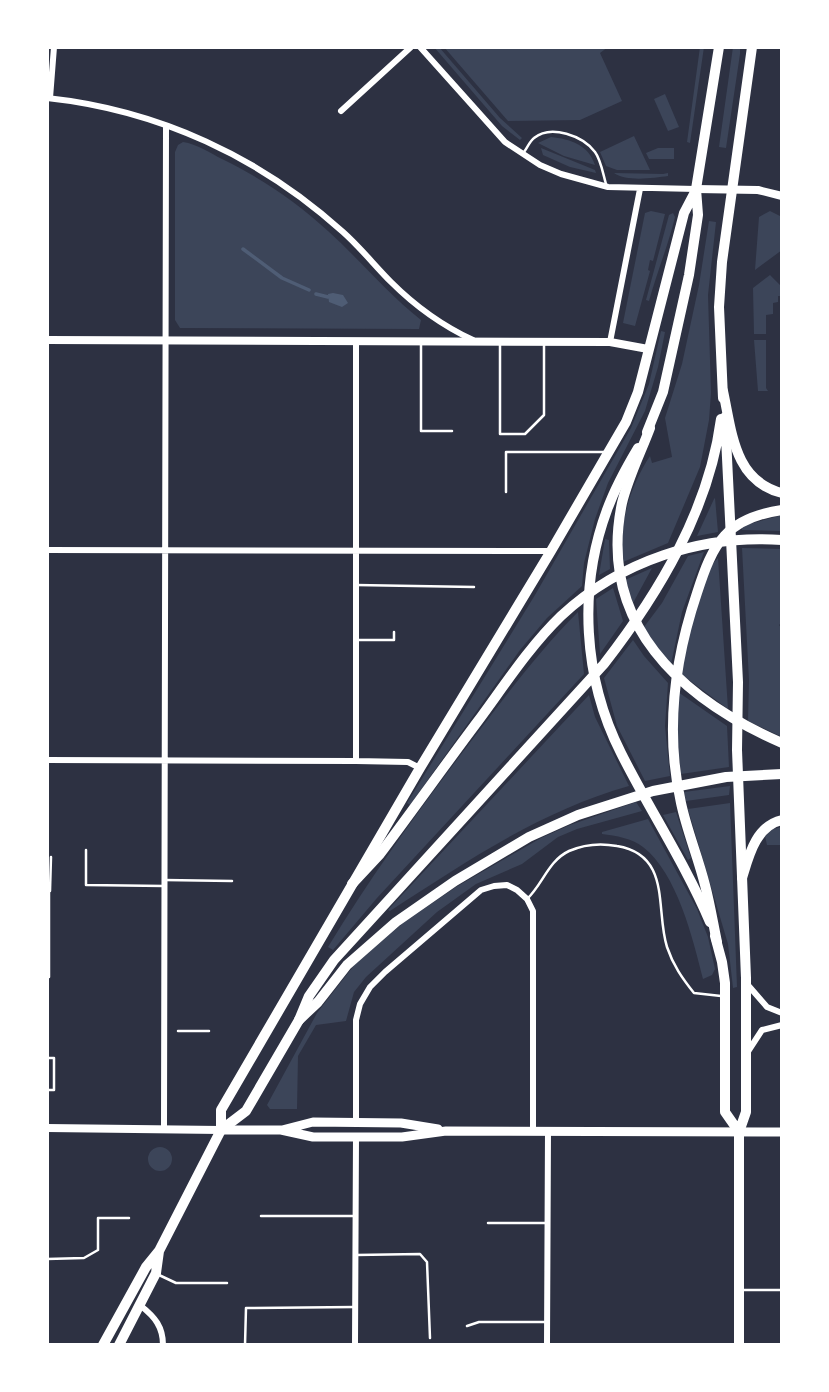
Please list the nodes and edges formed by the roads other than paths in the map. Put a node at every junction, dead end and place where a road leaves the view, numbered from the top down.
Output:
1 (54, 47) edge
2 (411, 47) edge
3 (420, 47) edge
4 (719, 47) edge
5 (751, 50) edge
6 (48, 98) edge
7 (341, 111) dead end
8 (166, 125) junction
9 (522, 155) junction
10 (608, 187) junction
11 (640, 189) junction
12 (696, 189) junction
13 (732, 190) junction
14 (782, 196) edge
15 (47, 340) edge
16 (166, 340) junction
17 (356, 341) junction
18 (421, 341) junction
19 (475, 341) junction
20 (500, 341) junction
21 (544, 342) junction
22 (610, 342) junction
23 (649, 349) junction
24 (723, 391) junction
25 (650, 428) junction
26 (452, 431) dead end
27 (609, 452) junction
28 (506, 492) dead end
29 (782, 494) edge
30 (782, 510) edge
31 (730, 529) junction
32 (782, 540) edge
33 (47, 550) edge
34 (165, 550) junction
35 (356, 551) junction
36 (551, 551) junction
37 (356, 585) junction
38 (394, 586) junction
39 (474, 587) dead end
40 (394, 594) dead end
41 (394, 632) dead end
42 (356, 640) junction
43 (782, 743) edge
44 (164, 760) junction
45 (47, 761) edge
46 (356, 761) junction
47 (419, 768) junction
48 (781, 774) edge
49 (782, 820) edge
50 (86, 850) dead end
51 (51, 856) dead end
52 (742, 878) junction
53 (232, 881) dead end
54 (164, 883) junction
55 (352, 884) junction
56 (48, 892) edge
57 (527, 899) junction
58 (48, 936) edge
59 (717, 942) junction
60 (49, 977) edge
61 (746, 983) junction
62 (724, 996) junction
63 (782, 1013) edge
64 (299, 1020) junction
65 (782, 1025) edge
66 (178, 1031) dead end
67 (209, 1031) dead end
68 (746, 1055) junction
69 (47, 1058) edge
70 (47, 1090) edge
71 (356, 1122) junction
72 (47, 1128) edge
73 (164, 1129) junction
74 (221, 1130) junction
75 (281, 1130) junction
76 (446, 1131) junction
77 (533, 1131) junction
78 (548, 1131) junction
79 (739, 1132) junction
80 (782, 1132) edge
81 (356, 1137) junction
82 (261, 1216) dead end
83 (356, 1216) junction
84 (129, 1217) dead end
85 (488, 1223) dead end
86 (548, 1223) junction
87 (159, 1251) junction
88 (356, 1255) junction
89 (47, 1259) edge
90 (156, 1273) junction
91 (227, 1283) dead end
92 (739, 1290) junction
93 (782, 1290) edge
94 (141, 1306) junction
95 (355, 1307) junction
96 (547, 1322) junction
97 (467, 1326) dead end
98 (430, 1338) dead end
99 (103, 1345) edge
100 (120, 1345) edge
101 (163, 1345) edge
102 (245, 1345) edge
103 (355, 1345) edge
104 (547, 1345) edge
105 (739, 1345) edge

1 - 6 street
2 - 7 street
3 - 9 street
4 - 12 main road
5 - 13 main road
6 - 8 street
8 - 16 street
8 - 19 street
9 - 10 street
9 - 10 lane
10 - 11 street
11 - 12 street
11 - 22 street
12 - 13 street
12 - 23 main road
12 - 25 main road
13 - 14 street
13 - 24 main road
15 - 16 street
16 - 17 street
16 - 34 street
17 - 18 street
17 - 35 street
18 - 19 street
18 - 26 lane
19 - 20 street
20 - 21 street
20 - 21 lane
21 - 22 street
22 - 23 street
23 - 27 main road
24 - 29 highway
24 - 31 main road
24 - 64 main road
25 - 43 highway
25 - 59 main road
27 - 28 lane
27 - 36 main road
30 - 31 highway
31 - 52 main road
31 - 59 highway
32 - 55 highway
33 - 34 street
34 - 35 street
34 - 44 street
35 - 36 street
35 - 37 street
36 - 47 main road
37 - 38 lane
37 - 42 street
38 - 39 lane
38 - 40 lane
41 - 42 lane
42 - 46 street
44 - 45 street
44 - 46 street
44 - 54 street
46 - 47 street
47 - 55 main road
48 - 64 highway
49 - 52 highway
50 - 54 lane
51 - 56 lane
52 - 61 main road
53 - 54 lane
54 - 73 street
55 - 74 main road
56 - 58 lane
57 - 62 lane
57 - 71 street
57 - 77 street
58 - 60 lane
59 - 62 main road
61 - 63 street
61 - 68 main road
62 - 79 main road
64 - 74 main road
65 - 68 street
66 - 67 lane
68 - 79 main road
69 - 70 lane
71 - 75 main road
71 - 76 main road
72 - 73 street
73 - 74 street
74 - 75 main road
74 - 87 main road
75 - 81 main road
76 - 77 main road
76 - 81 main road
77 - 78 main road
78 - 79 main road
78 - 86 street
79 - 80 main road
79 - 92 main road
81 - 83 street
82 - 83 lane
83 - 88 street
84 - 89 lane
85 - 86 lane
86 - 96 street
87 - 90 main road
87 - 99 main road
88 - 95 street
88 - 98 lane
90 - 91 lane
90 - 94 main road
92 - 93 lane
92 - 105 main road
94 - 100 main road
94 - 101 street
95 - 102 lane
95 - 103 street
96 - 97 lane
96 - 104 street

